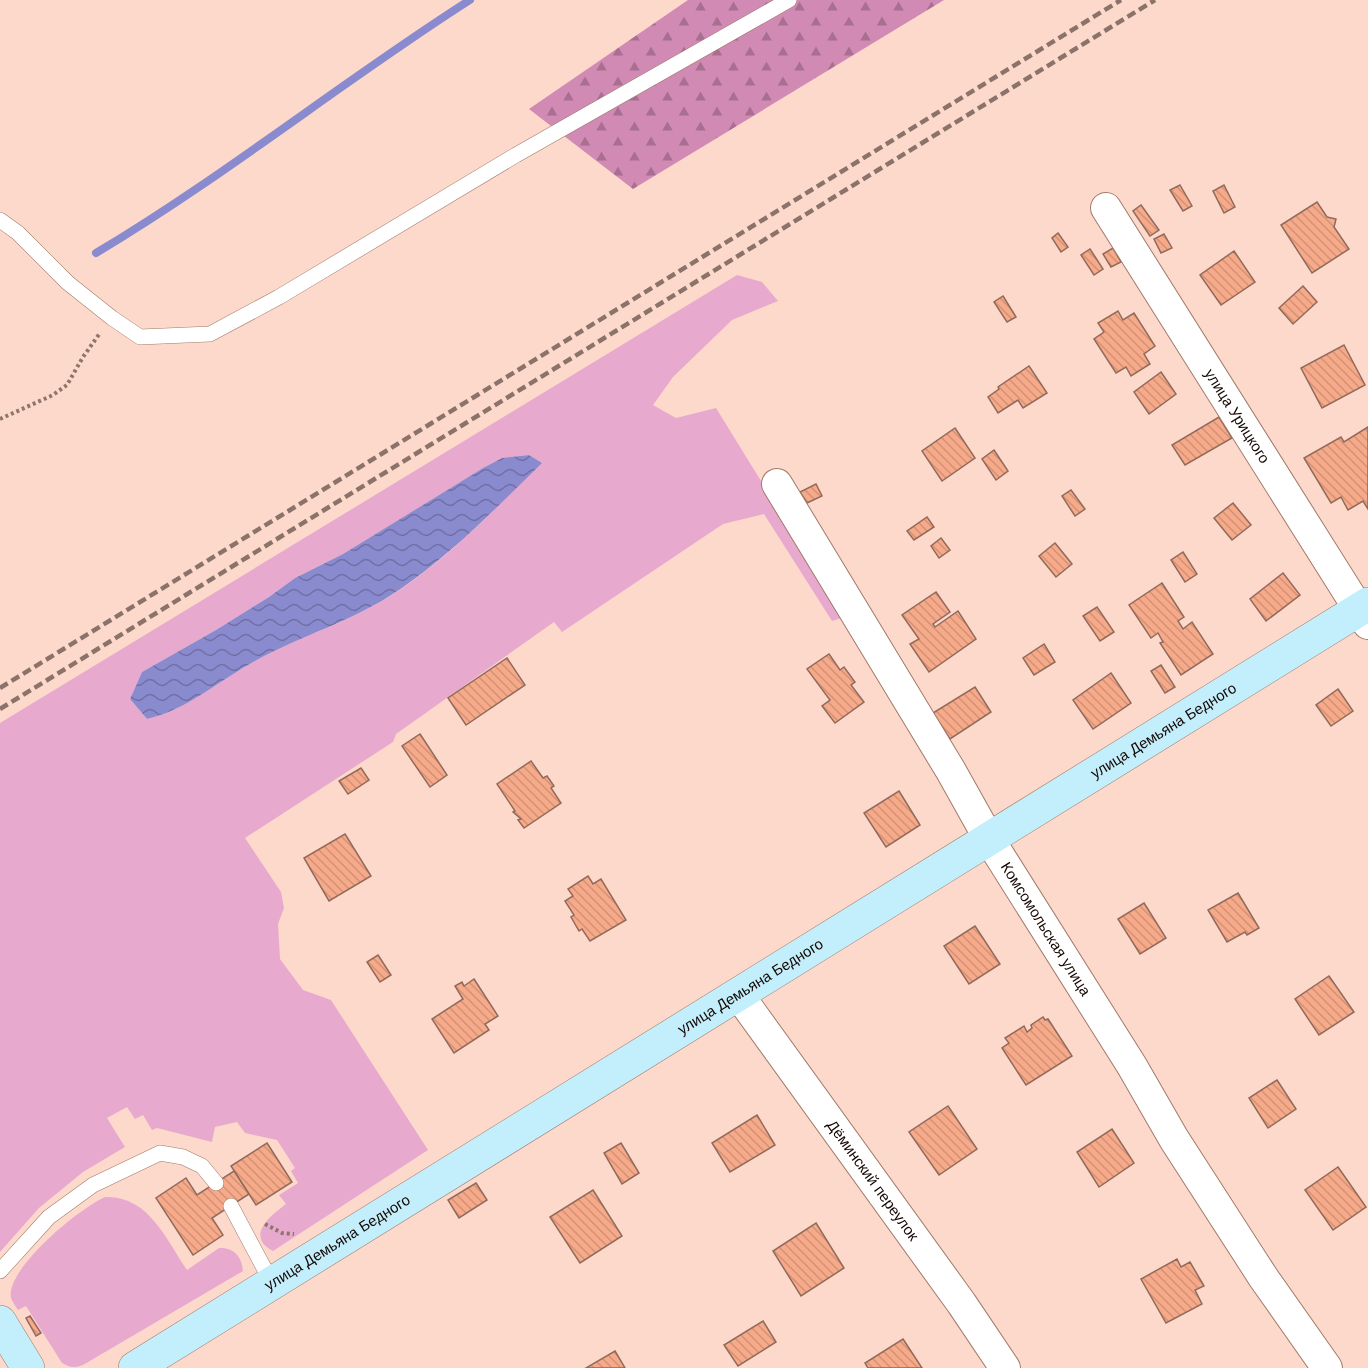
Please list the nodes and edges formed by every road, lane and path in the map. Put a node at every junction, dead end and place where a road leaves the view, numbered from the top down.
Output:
1 (789, 0) edge
2 (1106, 208) dead end
3 (0, 220) edge
4 (111, 318) junction
5 (0, 419) edge
6 (777, 484) dead end
7 (1365, 612) edge
8 (990, 839) junction
9 (738, 994) junction
10 (216, 1183) dead end
11 (231, 1206) dead end
12 (264, 1223) dead end
13 (299, 1234) dead end
14 (0, 1271) edge
15 (272, 1283) junction
16 (0, 1322) edge
17 (28, 1368) edge
18 (135, 1368) edge
19 (1005, 1368) edge
20 (1327, 1368) edge

1 - 4 lane
2 - 7 street, улица Урицкого
3 - 4 lane
4 - 5 path
6 - 8 street, Комсомольская улица
7 - 8 street, улица Демьяна Бедного
8 - 9 street, улица Демьяна Бедного
8 - 20 street, Комсомольская улица
9 - 15 street, улица Демьяна Бедного
9 - 19 street, Дёминский переулок
10 - 14 lane
11 - 15 lane
12 - 13 path
15 - 18 street, улица Демьяна Бедного
16 - 17 street

